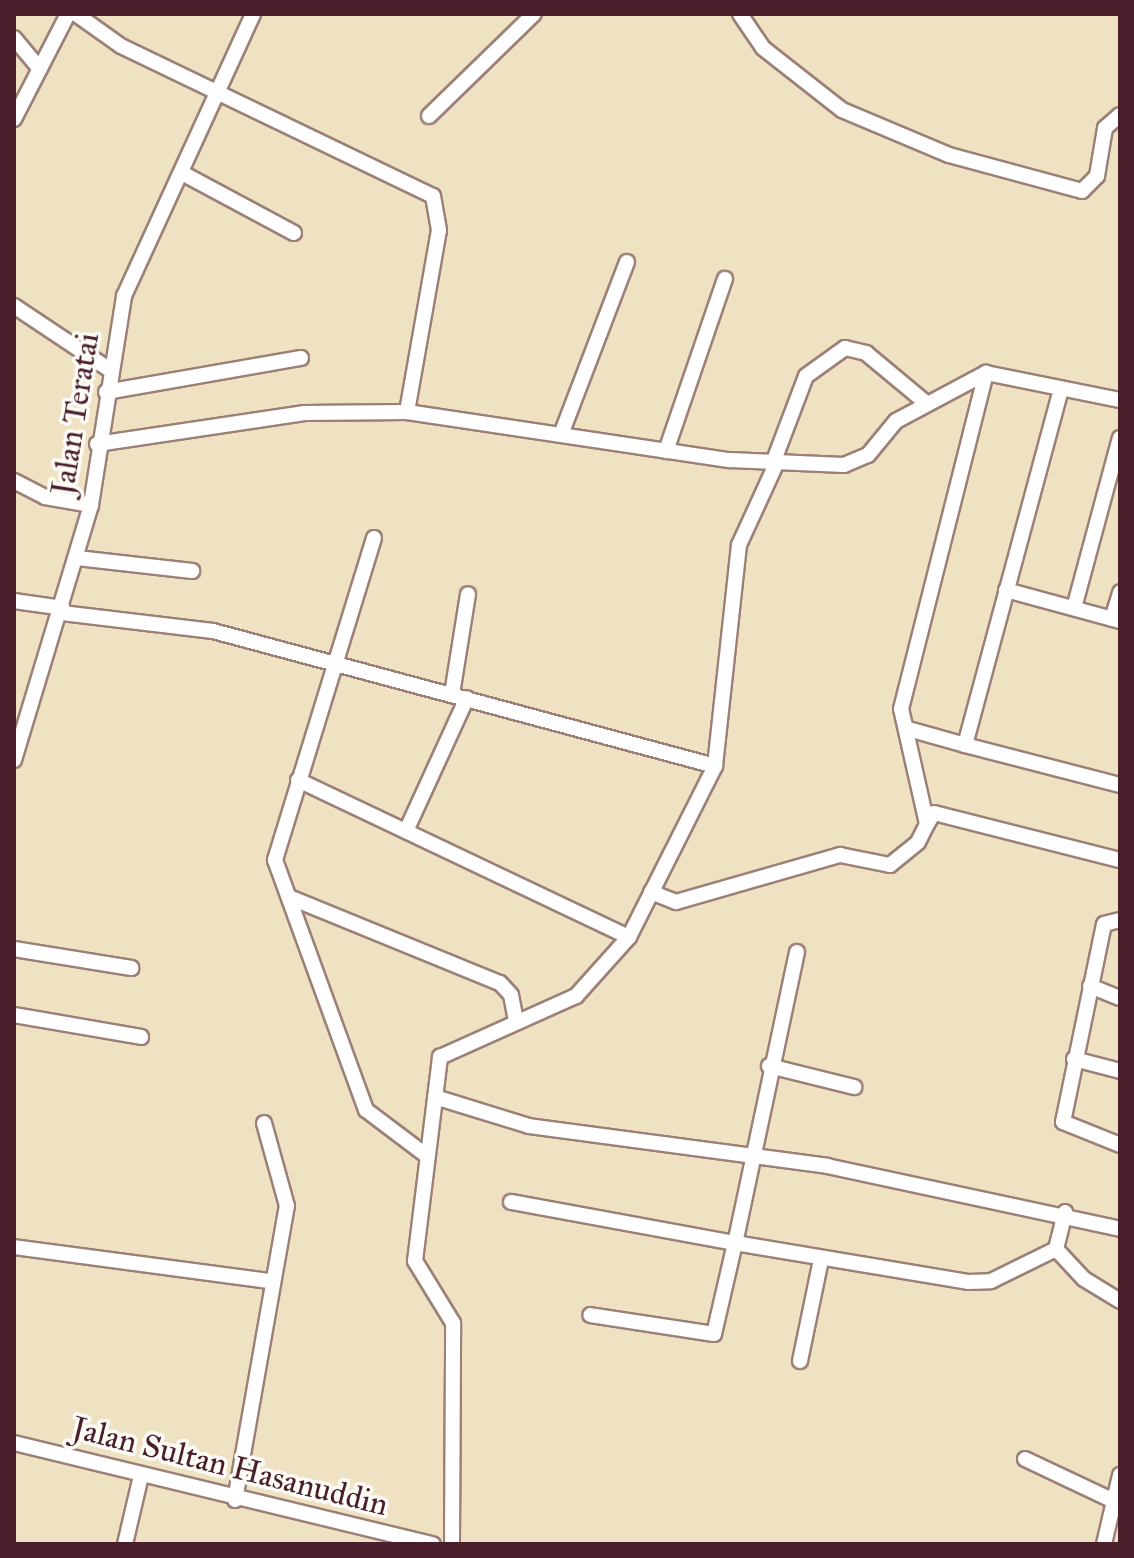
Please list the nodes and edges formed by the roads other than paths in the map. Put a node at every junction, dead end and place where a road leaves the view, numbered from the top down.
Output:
1 (68, 14) edge
2 (76, 14) edge
3 (253, 14) edge
4 (534, 14) edge
5 (740, 14) edge
6 (14, 38) edge
7 (40, 69) junction
8 (220, 87) junction
9 (1120, 115) edge
10 (429, 116) dead end
11 (14, 119) edge
12 (182, 173) junction
13 (294, 233) dead end
14 (627, 262) dead end
15 (725, 279) dead end
16 (14, 306) edge
17 (301, 358) dead end
18 (110, 370) junction
19 (986, 373) junction
20 (1061, 388) junction
21 (106, 392) junction
22 (1120, 400) edge
23 (926, 403) junction
24 (1120, 409) edge
25 (407, 412) junction
26 (562, 432) junction
27 (1120, 438) edge
28 (97, 444) junction
29 (666, 451) junction
30 (774, 464) junction
31 (14, 481) edge
32 (91, 505) junction
33 (374, 538) dead end
34 (77, 558) junction
35 (192, 571) dead end
36 (1006, 590) junction
37 (1120, 592) edge
38 (468, 594) dead end
39 (14, 601) edge
40 (1074, 608) junction
41 (63, 610) junction
42 (1116, 620) edge
43 (341, 663) junction
44 (459, 696) junction
45 (14, 709) edge
46 (30, 711) junction
47 (908, 729) junction
48 (965, 745) junction
49 (14, 760) edge
50 (715, 766) junction
51 (298, 780) junction
52 (1120, 785) edge
53 (927, 824) junction
54 (406, 831) junction
55 (1120, 860) edge
56 (651, 892) junction
57 (289, 897) junction
58 (1120, 920) edge
59 (629, 937) junction
60 (14, 949) edge
61 (797, 952) dead end
62 (131, 968) dead end
63 (1090, 986) junction
64 (1120, 998) edge
65 (14, 1015) edge
66 (516, 1020) junction
67 (141, 1037) dead end
68 (1074, 1059) junction
69 (769, 1066) junction
70 (1120, 1071) edge
71 (854, 1087) dead end
72 (435, 1097) junction
73 (264, 1123) dead end
74 (1120, 1145) edge
75 (427, 1156) junction
76 (751, 1161) junction
77 (511, 1202) dead end
78 (1065, 1212) junction
79 (1120, 1229) edge
80 (735, 1243) junction
81 (14, 1247) edge
82 (1056, 1249) junction
83 (821, 1260) junction
84 (268, 1281) junction
85 (1120, 1301) edge
86 (590, 1315) dead end
87 (800, 1361) dead end
88 (14, 1443) edge
89 (1025, 1459) dead end
90 (1120, 1475) edge
91 (141, 1476) junction
92 (235, 1500) junction
93 (1114, 1501) junction
94 (125, 1544) edge
95 (433, 1544) edge
96 (452, 1544) edge
97 (1104, 1544) edge

1 - 7 street
2 - 8 street
3 - 8 street, Jalan Teratai
4 - 10 street
5 - 9 street
6 - 7 street
7 - 11 street
8 - 12 street, Jalan Teratai
8 - 25 street
12 - 13 street
12 - 18 street, Jalan Teratai
14 - 26 street
15 - 29 street
16 - 18 street
17 - 21 street
18 - 21 street, Jalan Teratai
19 - 20 street
19 - 23 street
19 - 47 street
20 - 22 street
20 - 24 street
20 - 36 street
21 - 28 street, Jalan Teratai
23 - 30 street
23 - 30 street
25 - 26 street
25 - 28 street
26 - 29 street
27 - 40 street
28 - 32 street, Jalan Teratai
29 - 30 street
30 - 50 street
31 - 32 street
32 - 34 street, Jalan Teratai
33 - 43 street
34 - 35 street
34 - 41 street, Jalan Teratai
36 - 40 street
36 - 48 street
37 - 42 street
38 - 44 street
39 - 41 street
40 - 42 street
41 - 43 street
41 - 46 street, Jalan Teratai
43 - 44 street
43 - 51 street
44 - 50 street
44 - 54 street
45 - 46 street
46 - 49 street, Jalan Teratai
47 - 48 street
47 - 53 street
48 - 52 street
50 - 56 street
51 - 54 street
51 - 57 street
53 - 55 street
53 - 56 street
54 - 59 street
56 - 59 street
57 - 66 street
57 - 75 street
58 - 63 street
59 - 66 street
60 - 62 street
61 - 69 street
63 - 64 street
63 - 68 street
65 - 67 street
66 - 72 street
68 - 70 street
68 - 74 street
69 - 71 street
69 - 76 street
72 - 75 street
72 - 76 street
73 - 84 street
75 - 96 street
76 - 78 street
76 - 80 street
77 - 80 street
78 - 79 street
78 - 82 street
80 - 83 street
80 - 86 street
81 - 84 street
82 - 83 street
82 - 85 street
83 - 87 street
84 - 92 street
88 - 91 street, Jalan Sultan Hasanuddin
89 - 93 street
90 - 93 street
91 - 92 street, Jalan Sultan Hasanuddin
91 - 94 street
92 - 95 street, Jalan Sultan Hasanuddin
93 - 97 street

